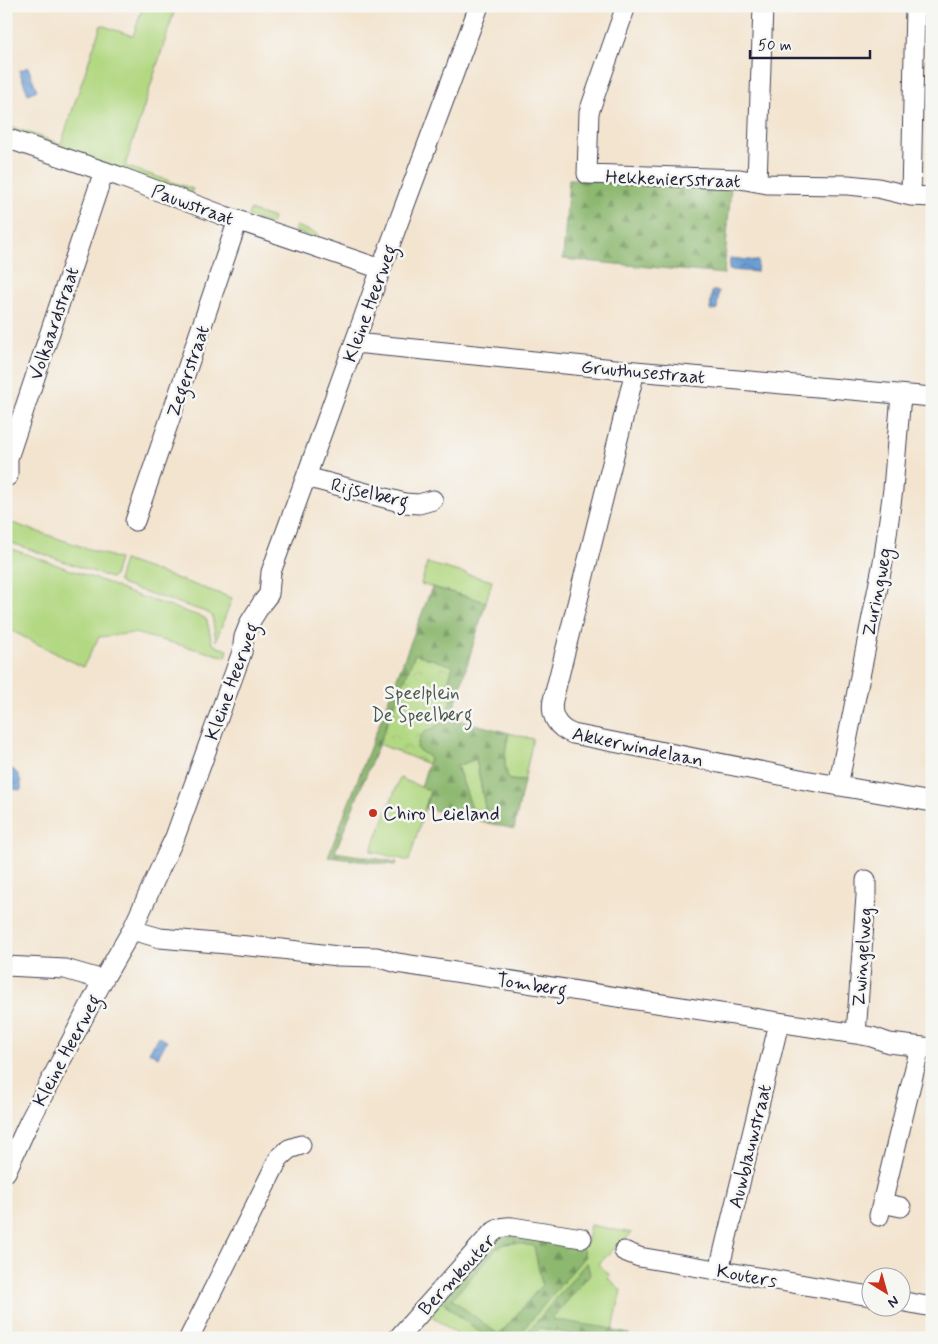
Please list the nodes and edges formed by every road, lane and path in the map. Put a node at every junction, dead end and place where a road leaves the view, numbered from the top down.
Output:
1 (479, 6) edge
2 (626, 6) edge
3 (764, 6) edge
4 (915, 6) edge
5 (6, 138) edge
6 (104, 171) junction
7 (757, 182) junction
8 (911, 196) junction
9 (932, 197) edge
10 (238, 220) junction
11 (381, 269) junction
12 (355, 343) junction
13 (635, 371) junction
14 (901, 395) junction
15 (932, 398) edge
16 (8, 476) dead end
17 (306, 477) junction
18 (433, 500) dead end
19 (135, 521) dead end
20 (838, 786) junction
21 (932, 802) edge
22 (866, 880) dead end
23 (132, 930) junction
24 (6, 966) edge
25 (103, 980) junction
26 (780, 1023) junction
27 (856, 1034) junction
28 (926, 1048) edge
29 (302, 1145) dead end
30 (6, 1172) edge
31 (901, 1207) dead end
32 (582, 1238) dead end
33 (624, 1251) dead end
34 (719, 1270) junction
35 (860, 1294) edge
36 (910, 1303) edge
37 (932, 1307) edge
38 (189, 1338) edge
39 (398, 1338) edge

1 - 11 street, Kleine Heerweg
2 - 7 street, Hekkeniersstraat
3 - 7 street
4 - 8 street
5 - 6 street, Pauwstraat
6 - 10 street, Pauwstraat
6 - 16 street, Volkaardstraat
7 - 8 street, Hekkeniersstraat
8 - 9 street, Hekkeniersstraat
10 - 11 street, Pauwstraat
10 - 19 street, Zegerstraat
11 - 12 street, Kleine Heerweg
12 - 13 street, Gruuthusestraat
12 - 17 street, Kleine Heerweg
13 - 14 street, Gruuthusestraat
13 - 20 street, Akkerwindelaan
14 - 15 street, Gruuthusestraat
14 - 20 street, Zuringweg
17 - 18 street, Rijselberg
17 - 23 street, Kleine Heerweg
20 - 21 street, Akkerwindelaan
22 - 27 street, Zwingelweg
23 - 25 street, Kleine Heerweg
23 - 26 street, Tomberg
24 - 25 street
25 - 30 street, Kleine Heerweg
26 - 27 street, Tomberg
26 - 34 street, Auwblauwstraat
27 - 28 street, Tomberg
28 - 31 street
29 - 38 street
32 - 39 street, Bermkouter
33 - 34 street, Kouters
34 - 35 street, Kouters
36 - 37 street

